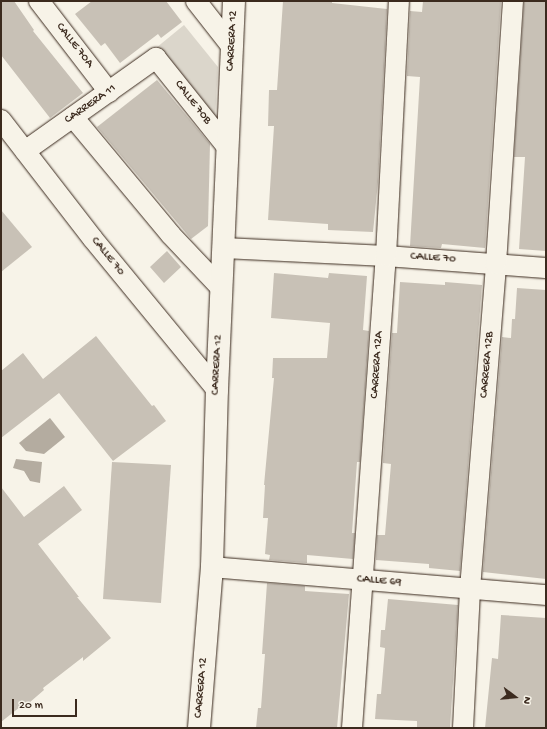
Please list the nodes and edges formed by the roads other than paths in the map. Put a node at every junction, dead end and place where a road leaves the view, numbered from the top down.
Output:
1 (38, 1) edge
2 (196, 1) edge
3 (234, 1) edge
4 (399, 1) edge
5 (513, 1) edge
6 (232, 47) junction
7 (156, 58) joint
8 (109, 92) junction
9 (72, 117) junction
10 (1, 120) edge
11 (227, 147) junction
12 (25, 151) junction
13 (224, 248) junction
14 (386, 256) junction
15 (496, 264) junction
16 (546, 268) edge
17 (222, 289) junction
18 (217, 390) junction
19 (212, 567) junction
20 (362, 581) junction
21 (470, 589) junction
22 (546, 595) edge
23 (199, 728) edge
24 (352, 728) edge
25 (463, 728) edge

1 - 8 street, CALLE 70A
2 - 6 street
3 - 6 main road, CARRERA 12
4 - 14 street, CARRERA 12A
5 - 15 street, CARRERA 12B
6 - 11 main road, CARRERA 12
7 - 8 street, CARRERA 11
7 - 11 street, CALLE 70B
8 - 9 street, CARRERA 11
9 - 12 street, CARRERA 11
9 - 17 street
10 - 12 street, CALLE 70
11 - 13 main road, CARRERA 12
12 - 18 street, CALLE 70
13 - 14 street, CALLE 70
13 - 17 main road, CARRERA 12
14 - 15 street, CALLE 70
14 - 20 street, CARRERA 12A
15 - 16 street, CALLE 70
15 - 21 street, CARRERA 12B
17 - 18 main road, CARRERA 12
18 - 19 main road, CARRERA 12
19 - 20 street, CALLE 69
19 - 23 main road, CARRERA 12
20 - 21 street, CALLE 69
20 - 24 street, CARRERA 12A
21 - 22 street, CALLE 69
21 - 25 street, CARRERA 12B

